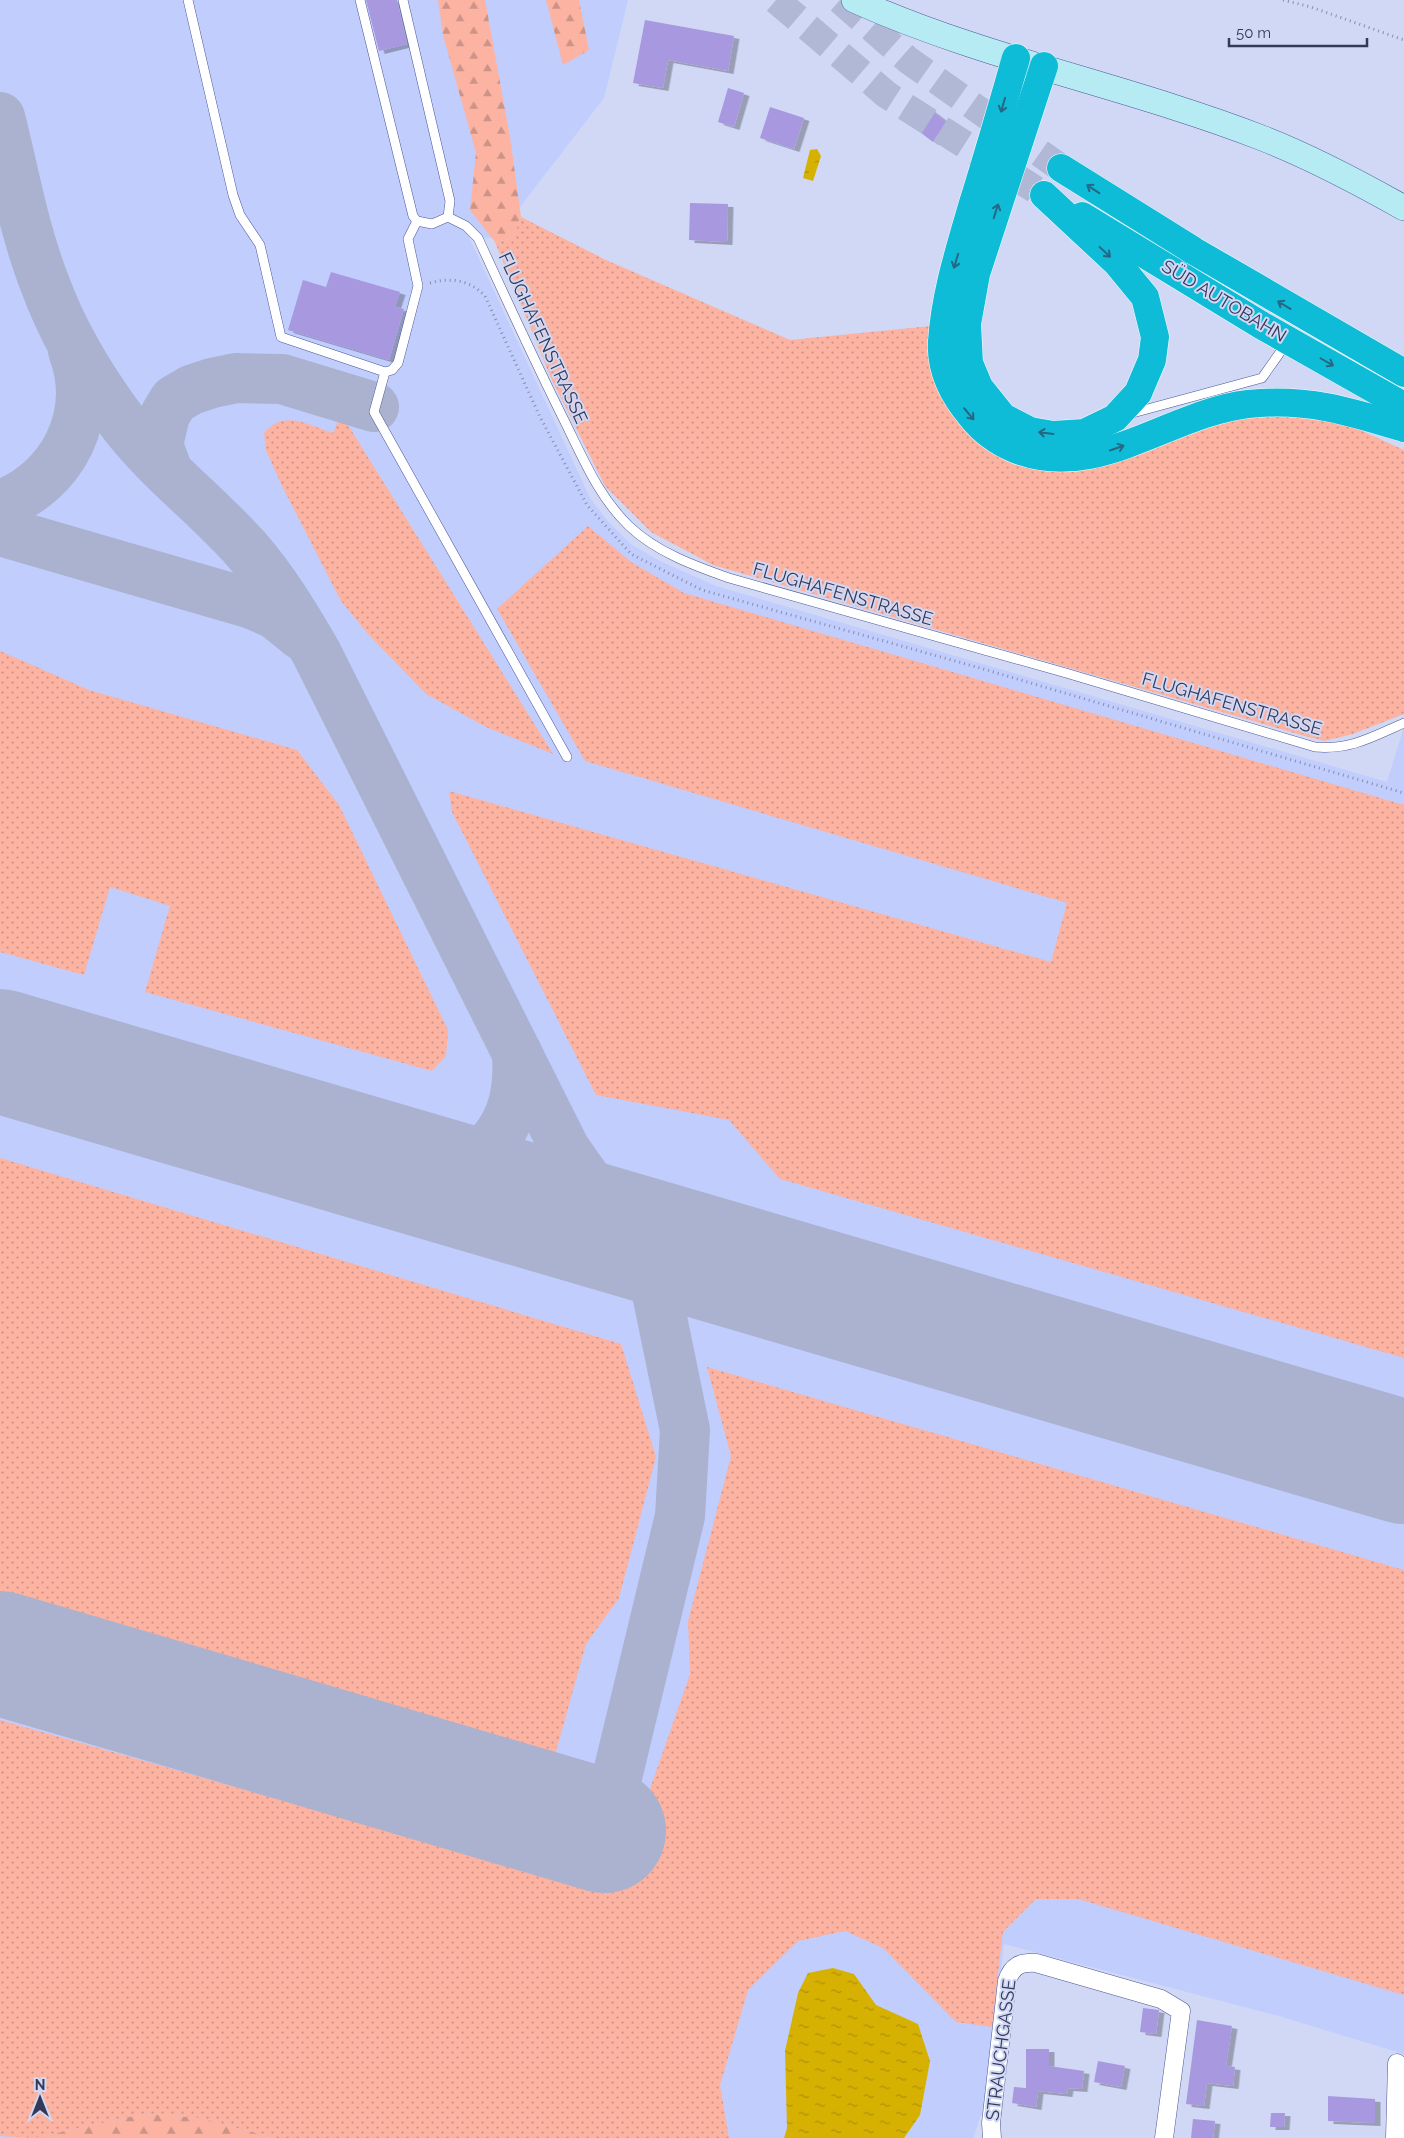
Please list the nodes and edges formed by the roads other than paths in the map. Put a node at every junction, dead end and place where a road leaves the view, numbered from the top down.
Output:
1 (188, 0) edge
2 (360, 0) edge
3 (403, 0) edge
4 (854, 0) edge
5 (1016, 58) junction
6 (1044, 66) junction
7 (1061, 168) tunnel mouth
8 (1404, 208) edge
9 (448, 217) junction
10 (418, 221) junction
11 (1289, 341) junction
12 (385, 372) junction
13 (1404, 373) edge
14 (1404, 406) edge
15 (1115, 418) junction
16 (1404, 428) edge
17 (1404, 723) edge
18 (567, 757) dead end
19 (1397, 2063) dead end
20 (992, 2138) edge
21 (1164, 2138) edge
22 (1395, 2138) edge

1 - 12 lane
2 - 10 lane
3 - 9 lane
4 - 5 main road
5 - 6 main road
5 -> 16 highway
6 - 8 main road
15 -> 6 highway
13 -> 7 highway, SÜD AUTOBAHN
9 - 10 lane
9 - 17 lane, FLUGHAFENSTRASSE
10 - 12 lane
11 -> 14 highway, SÜD AUTOBAHN
11 - 15 lane
11 -> 15 highway, SÜD AUTOBAHN
12 - 18 lane
19 - 22 street
20 - 21 street, STRAUCHGASSE

